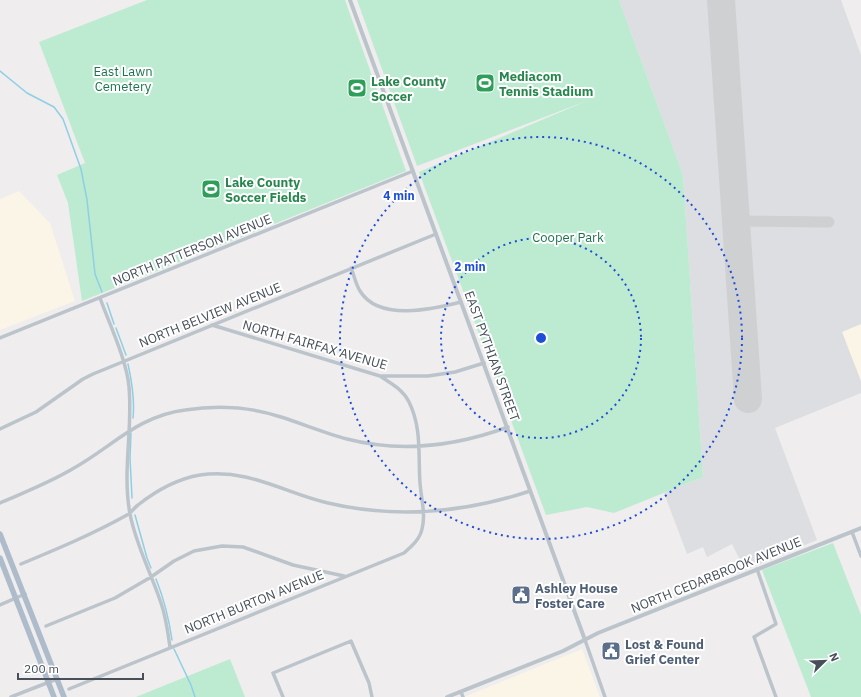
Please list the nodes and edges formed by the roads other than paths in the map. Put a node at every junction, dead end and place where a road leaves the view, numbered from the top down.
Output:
1 (350, 0) edge
2 (413, 171) junction
3 (436, 234) junction
4 (351, 268) junction
5 (100, 298) junction
6 (461, 302) junction
7 (212, 325) junction
8 (0, 338) edge
9 (124, 361) junction
10 (484, 363) junction
11 (380, 376) junction
12 (398, 377) junction
13 (397, 387) junction
14 (508, 427) junction
15 (0, 429) edge
16 (129, 430) junction
17 (419, 446) junction
18 (530, 491) junction
19 (0, 503) edge
20 (130, 513) junction
21 (424, 513) junction
22 (861, 528) edge
23 (852, 532) junction
24 (0, 534) edge
25 (861, 556) edge
26 (0, 558) edge
27 (21, 564) dead end
28 (757, 569) junction
29 (328, 572) junction
30 (345, 576) junction
31 (151, 577) junction
32 (330, 582) junction
33 (25, 594) junction
34 (16, 598) junction
35 (0, 604) edge
36 (46, 626) dead end
37 (584, 640) junction
38 (170, 647) junction
39 (57, 679) junction
40 (49, 682) junction
41 (69, 688) dead end
42 (461, 692) junction
43 (11, 697) edge
44 (54, 697) edge
45 (64, 697) edge
46 (283, 697) edge
47 (372, 697) edge
48 (446, 697) edge
49 (463, 697) edge
50 (604, 697) edge
51 (776, 697) edge

1 - 2 street, EAST PYTHIAN STREET
2 - 3 street, EAST PYTHIAN STREET
2 - 5 street, NORTH PATTERSON AVENUE
3 - 4 street, NORTH BELVIEW AVENUE
3 - 6 street, EAST PYTHIAN STREET
4 - 6 street
4 - 7 street, NORTH BELVIEW AVENUE
5 - 8 street, NORTH PATTERSON AVENUE
5 - 9 street
6 - 10 street, EAST PYTHIAN STREET
7 - 9 street, NORTH BELVIEW AVENUE
7 - 11 street, NORTH FAIRFAX AVENUE
9 - 15 street, NORTH BELVIEW AVENUE
9 - 16 street
10 - 12 street, NORTH FAIRFAX AVENUE
10 - 14 street, EAST PYTHIAN STREET
11 - 12 street, NORTH FAIRFAX AVENUE
11 - 13 street, NORTH BURTON AVENUE
12 - 13 street
13 - 17 street, NORTH BURTON AVENUE
14 - 17 street
14 - 18 street, EAST PYTHIAN STREET
16 - 17 street
16 - 19 street
16 - 20 street
17 - 21 street, NORTH BURTON AVENUE
18 - 21 street
18 - 37 street, EAST PYTHIAN STREET
20 - 21 street
20 - 27 street
20 - 31 street
21 - 30 street, NORTH BURTON AVENUE
22 - 23 street, NORTH CEDARBROOK AVENUE
23 - 25 street
23 - 28 street, NORTH CEDARBROOK AVENUE
24 - 33 main road
26 - 34 main road
28 - 37 street, NORTH CEDARBROOK AVENUE
28 - 51 street
29 - 30 street
29 - 31 street
29 - 32 street
30 - 32 street, NORTH BURTON AVENUE
31 - 36 street
31 - 38 street
32 - 38 street, NORTH BURTON AVENUE
33 - 34 street
33 - 39 main road
34 - 35 street
34 - 40 main road
37 - 42 street, NORTH CEDARBROOK AVENUE
37 - 50 street, EAST PYTHIAN STREET
38 - 41 street, NORTH BURTON AVENUE
39 - 40 street
39 - 45 main road
40 - 43 street
40 - 44 main road
42 - 48 street, NORTH CEDARBROOK AVENUE
42 - 49 street
46 - 47 street

